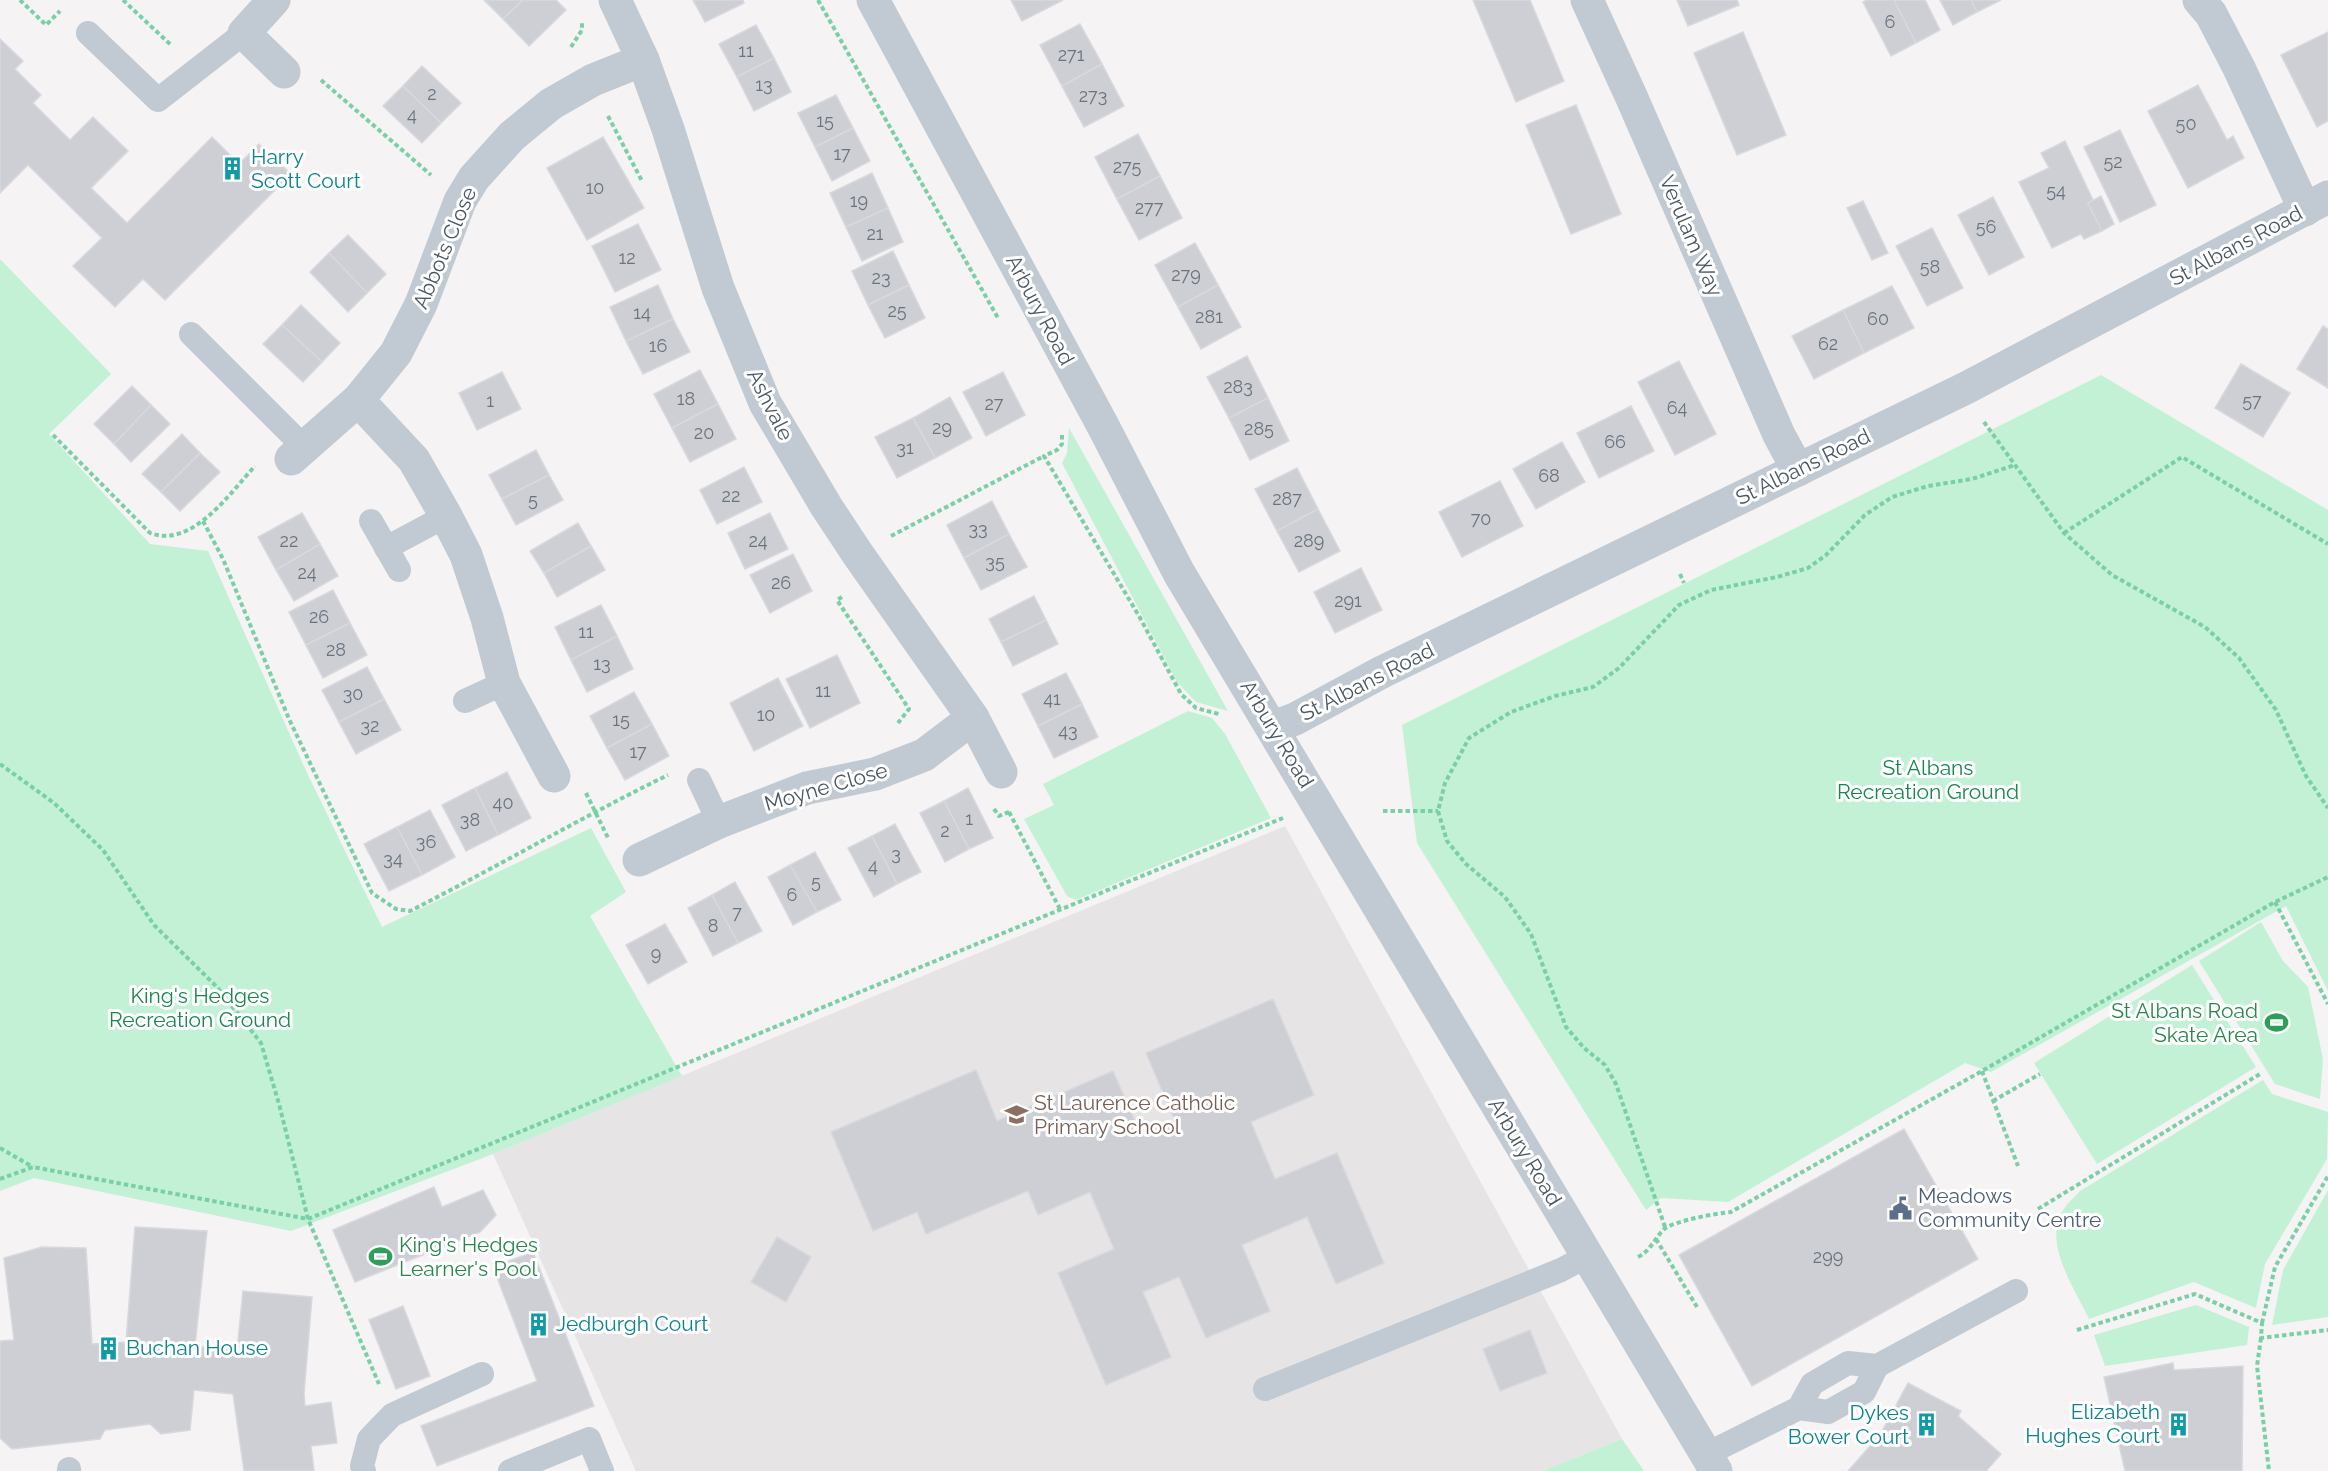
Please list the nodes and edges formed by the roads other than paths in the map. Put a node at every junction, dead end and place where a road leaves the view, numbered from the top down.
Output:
1 (274, 0) edge
2 (615, 0) edge
3 (873, 0) edge
4 (1587, 0) edge
5 (2199, 0) edge
6 (88, 33) dead end
7 (244, 33) junction
8 (643, 60) junction
9 (284, 72) dead end
10 (2317, 203) edge
11 (191, 334) dead end
12 (358, 400) junction
13 (298, 453) joint
14 (1798, 470) junction
15 (446, 516) junction
16 (370, 520) dead end
17 (386, 548) junction
18 (399, 570) dead end
19 (504, 683) junction
20 (465, 701) dead end
21 (973, 718) junction
22 (1274, 727) junction
23 (1001, 772) dead end
24 (554, 776) dead end
25 (699, 780) dead end
26 (718, 822) junction
27 (639, 860) dead end
28 (1587, 1256) junction
29 (2016, 1291) dead end
30 (1877, 1366) junction
31 (482, 1374) dead end
32 (1265, 1389) dead end
33 (1799, 1408) junction
34 (1715, 1465) edge
35 (364, 1471) edge
36 (510, 1471) edge
37 (602, 1471) edge

1 - 7 street
2 - 8 street, Ashvale
3 - 22 street, Arbury Road
4 - 14 street, Verulam Way
5 - 10 street
6 - 7 lane
7 - 9 street
8 - 12 street, Abbots Close
8 - 21 street, Ashvale
10 - 14 street, St Albans Road
11 - 13 lane
12 - 13 street, Abbots Close
12 - 15 street
14 - 22 street, St Albans Road
15 - 17 lane
15 - 19 street
16 - 17 lane
17 - 18 lane
19 - 20 lane
19 - 24 street
21 - 23 street, Ashvale
21 - 26 street, Moyne Close
22 - 28 street, Arbury Road
25 - 26 lane
26 - 27 street, Moyne Close
28 - 32 lane
28 - 34 street, Arbury Road
29 - 30 lane
30 - 33 lane
30 - 33 lane
31 - 35 lane
33 - 34 lane
36 - 37 lane

